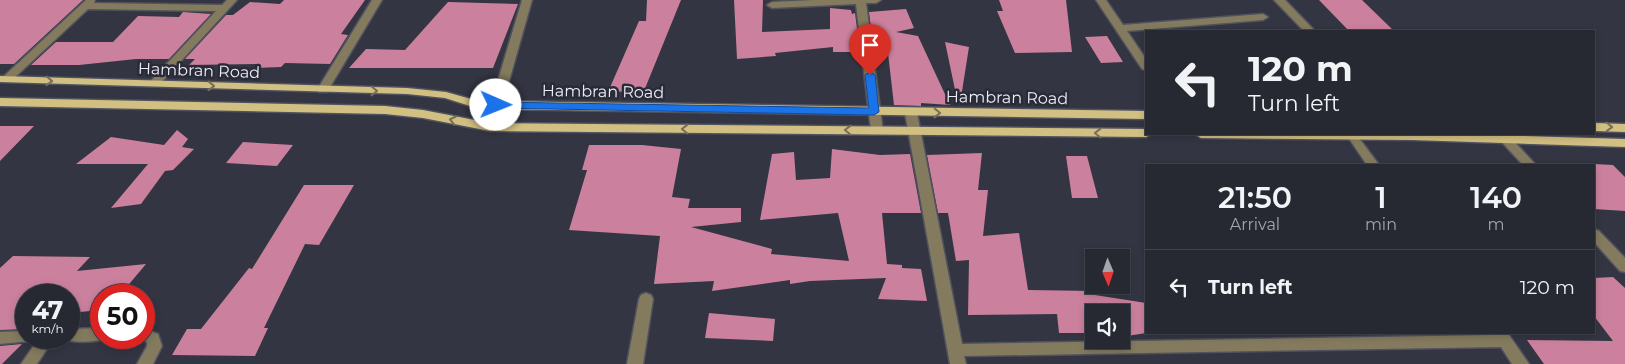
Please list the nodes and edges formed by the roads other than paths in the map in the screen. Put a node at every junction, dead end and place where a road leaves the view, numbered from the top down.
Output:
1 (377, 0) edge
2 (527, 0) edge
3 (876, 0) edge
4 (1101, 0) edge
5 (1279, 0) edge
6 (861, 1) edge
7 (88, 3) edge
8 (228, 4) edge
9 (772, 5) dead end
10 (1263, 17) dead end
11 (1120, 28) junction
12 (1309, 30) edge
13 (1145, 66) edge
14 (4, 79) edge
15 (154, 84) junction
16 (324, 90) junction
17 (0, 102) edge
18 (496, 105) junction
19 (874, 112) junction
20 (911, 113) junction
21 (1145, 115) edge
22 (490, 127) junction
23 (1595, 127) edge
24 (1625, 128) edge
25 (877, 131) junction
26 (914, 131) junction
27 (1145, 133) edge
28 (1351, 135) joint
29 (1505, 139) junction
30 (1625, 143) edge
31 (1372, 164) edge
32 (1529, 164) edge
33 (1595, 235) edge
34 (1625, 267) edge
35 (646, 299) dead end
36 (15, 337) edge
37 (1501, 337) edge
38 (0, 338) edge
39 (39, 349) edge
40 (153, 349) edge
41 (956, 357) edge
42 (29, 364) edge
43 (145, 364) edge
44 (635, 364) edge
45 (1521, 364) edge

1 - 16 street
2 - 18 street
3 - 6 street
4 - 11 street
5 - 12 street
6 - 9 street
6 - 19 street
7 - 8 street
7 - 14 street
8 - 15 street
10 - 11 street
11 - 13 street
14 -> 15 main road, Hambran Road
15 -> 16 main road, Hambran Road
16 -> 18 main road, Hambran Road
22 -> 17 main road
18 - 19 main road, Hambran Road
18 - 22 street
19 - 20 main road, Hambran Road
19 - 25 street
20 -> 21 main road, Hambran Road
20 - 26 street
25 -> 22 main road
23 -> 24 main road
25 - 26 main road
27 -> 26 main road
26 - 41 street
28 - 29 main road
28 - 31 street
29 - 30 main road
29 - 32 street
33 - 34 street
35 - 44 street
36 - 38 street
37 - 41 street
37 - 45 street
39 - 42 street
40 - 43 street

